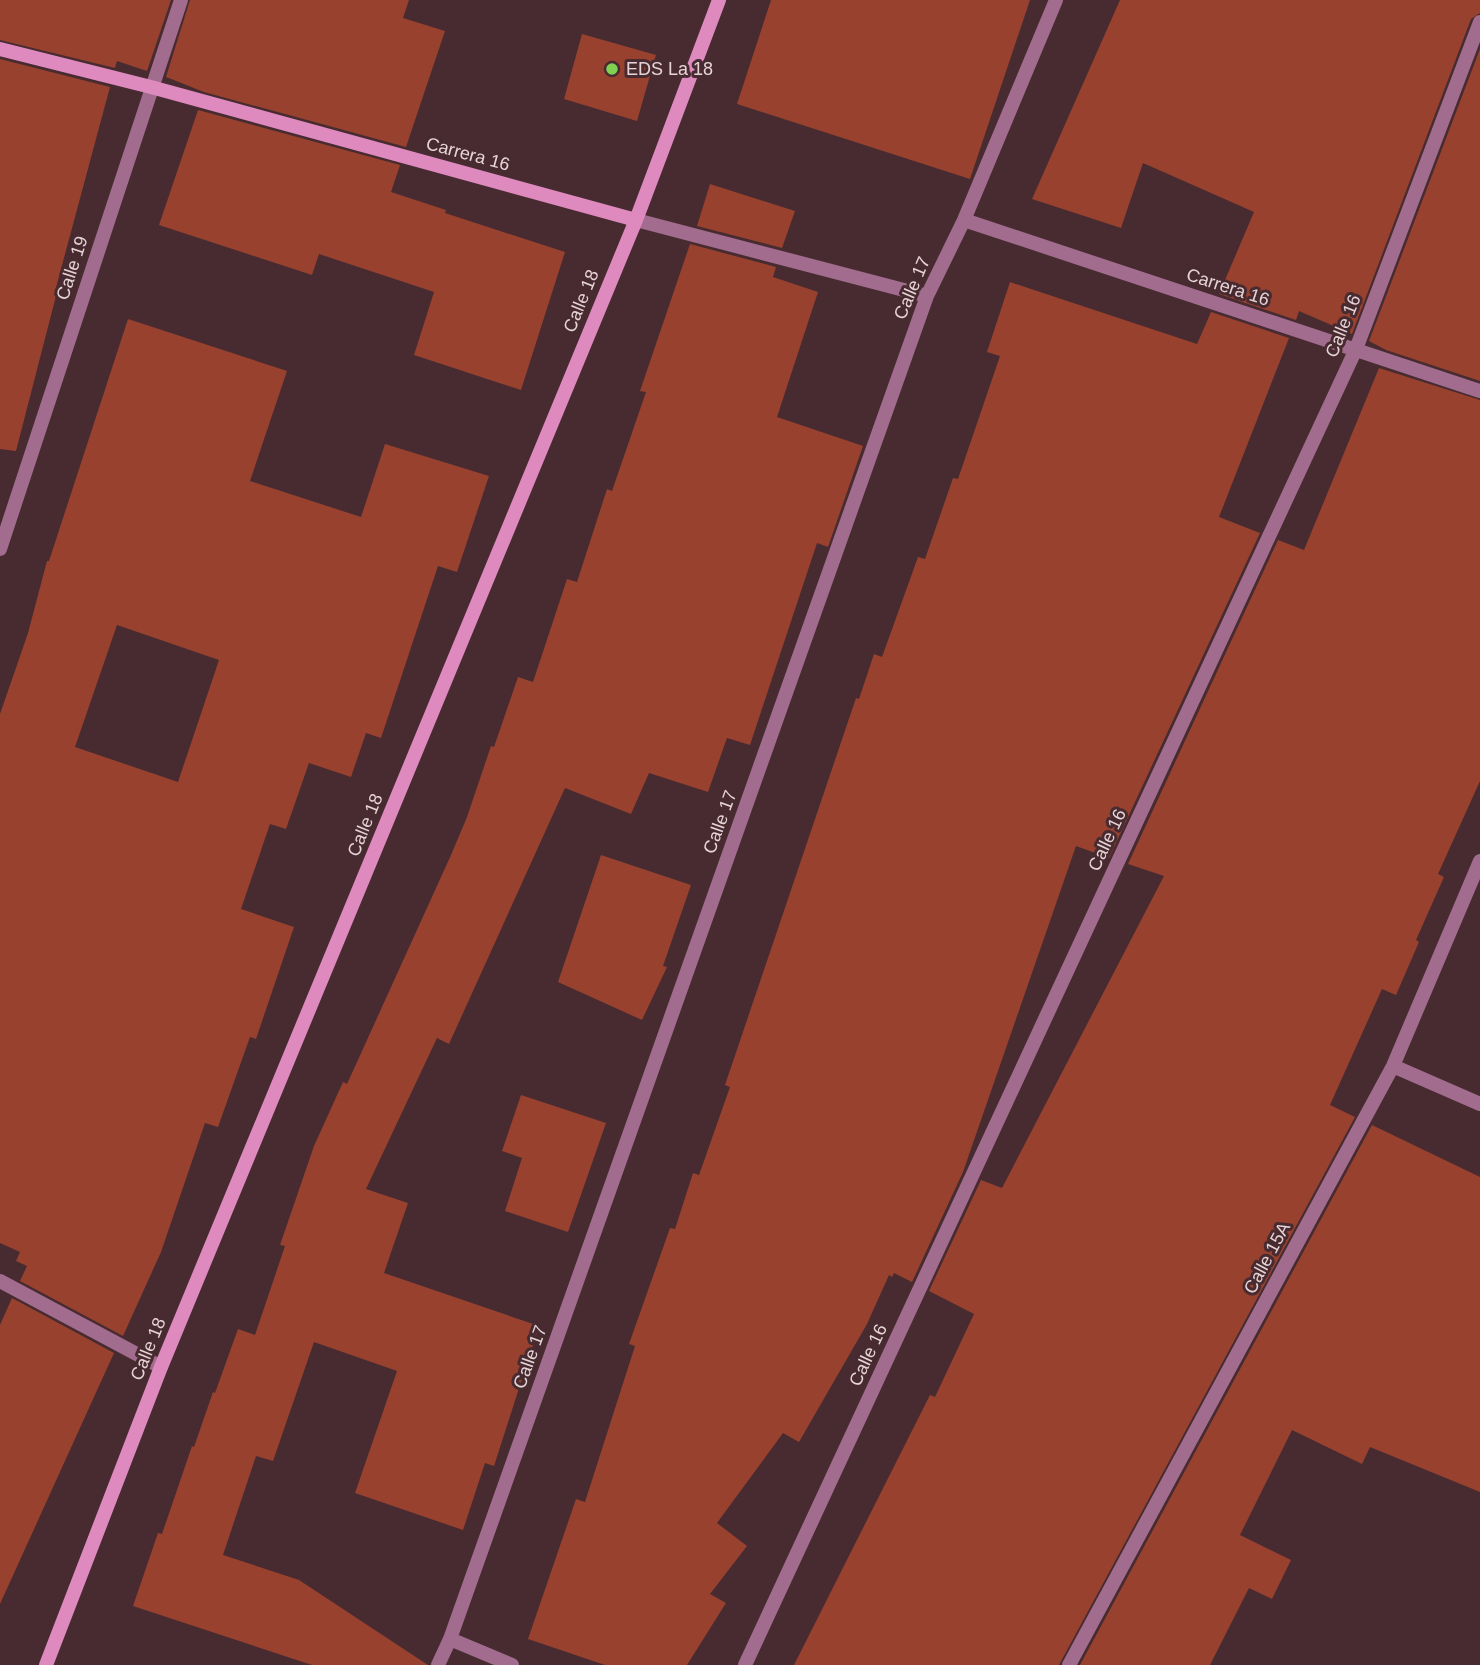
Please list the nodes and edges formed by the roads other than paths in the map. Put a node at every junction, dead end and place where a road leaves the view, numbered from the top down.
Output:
1 (181, 0) edge
2 (719, 0) edge
3 (1056, 0) edge
4 (1480, 22) edge
5 (0, 49) edge
6 (151, 87) junction
7 (636, 220) junction
8 (964, 220) junction
9 (927, 296) junction
10 (1356, 349) junction
11 (1480, 391) edge
12 (0, 549) edge
13 (1480, 861) edge
14 (1393, 1066) junction
15 (1480, 1104) edge
16 (0, 1280) edge
17 (161, 1367) junction
18 (450, 1639) junction
19 (46, 1665) edge
20 (438, 1665) edge
21 (512, 1665) edge
22 (745, 1665) edge
23 (1069, 1665) edge

1 - 6 street, Calle 19
2 - 7 main road, Calle 18
3 - 8 street, Calle 17
4 - 10 street, Calle 16
5 - 6 main road, Carrera 16
6 - 7 main road, Carrera 16
6 - 12 street, Calle 19
7 - 9 street, Carrera 16
7 - 17 main road, Calle 18
8 - 9 street, Calle 17
8 - 10 street, Carrera 16
9 - 18 street, Calle 17
10 - 11 street, Carrera 16
10 - 22 street, Calle 16
13 - 14 street, Calle 15A
14 - 15 street
14 - 23 street, Calle 15A
16 - 17 street
17 - 19 main road, Calle 18
18 - 20 street, Calle 17
18 - 21 street

